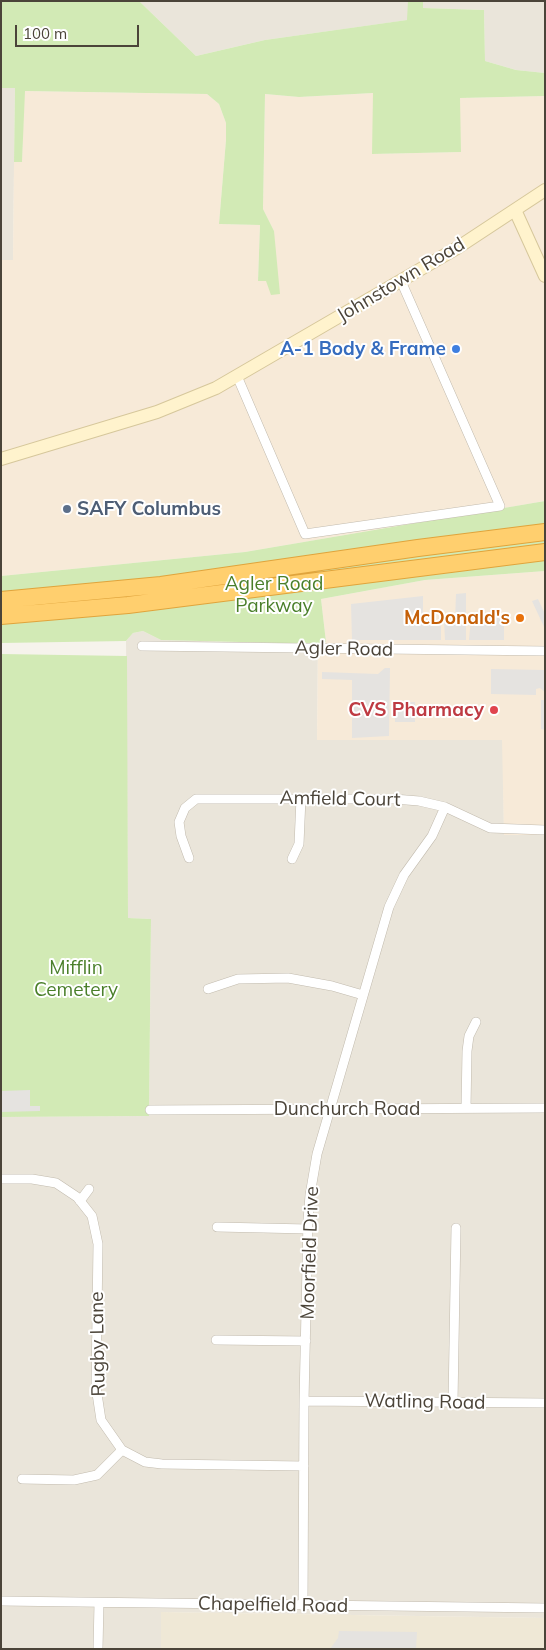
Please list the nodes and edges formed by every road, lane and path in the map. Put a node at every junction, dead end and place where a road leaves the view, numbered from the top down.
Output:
1 (545, 190) edge
2 (515, 210) junction
3 (545, 276) edge
4 (401, 281) junction
5 (237, 376) junction
6 (1, 459) edge
7 (545, 532) edge
8 (545, 552) edge
9 (1, 600) edge
10 (1, 616) edge
11 (142, 646) dead end
12 (545, 651) edge
13 (301, 798) junction
14 (444, 807) junction
15 (545, 830) edge
16 (188, 858) dead end
17 (292, 859) dead end
18 (208, 989) dead end
19 (363, 995) junction
20 (476, 1022) dead end
21 (466, 1108) junction
22 (545, 1108) edge
23 (329, 1109) junction
24 (150, 1110) dead end
25 (1, 1179) edge
26 (90, 1189) dead end
27 (80, 1201) junction
28 (217, 1227) dead end
29 (456, 1228) dead end
30 (308, 1229) junction
31 (216, 1340) dead end
32 (306, 1341) junction
33 (304, 1401) junction
34 (452, 1402) junction
35 (545, 1403) edge
36 (122, 1450) junction
37 (304, 1466) junction
38 (22, 1479) dead end
39 (1, 1601) edge
40 (99, 1603) junction
41 (303, 1606) junction
42 (545, 1608) edge
43 (98, 1649) edge

1 - 2 street, Johnstown Road
2 - 3 street
2 - 4 street, Johnstown Road
4 - 5 street, Johnstown Road
4 - 5 street
5 - 6 street, Johnstown Road
7 - 9 highway
8 - 10 highway
11 - 12 street, Agler Road
13 - 14 street, Amfield Court
13 - 16 street, Amfield Court
13 - 17 street
14 - 15 street, Amfield Court
14 - 19 street, Moorfield Drive
18 - 19 street
19 - 23 street, Moorfield Drive
20 - 21 street
21 - 22 street, Dunchurch Road
21 - 23 street, Dunchurch Road
23 - 24 street, Dunchurch Road
23 - 30 street, Moorfield Drive
25 - 27 street, Rugby Lane
26 - 27 street
27 - 36 street, Rugby Lane
28 - 30 street
29 - 34 street
30 - 32 street, Moorfield Drive
31 - 32 street
32 - 33 street, Moorfield Drive
33 - 34 street, Watling Road
33 - 37 street, Moorfield Drive
34 - 35 street, Watling Road
36 - 37 street, Rugby Lane
36 - 38 street
37 - 41 street, Moorfield Drive
39 - 40 street, Chapelfield Road
40 - 41 street, Chapelfield Road
40 - 43 street
41 - 42 street, Chapelfield Road

